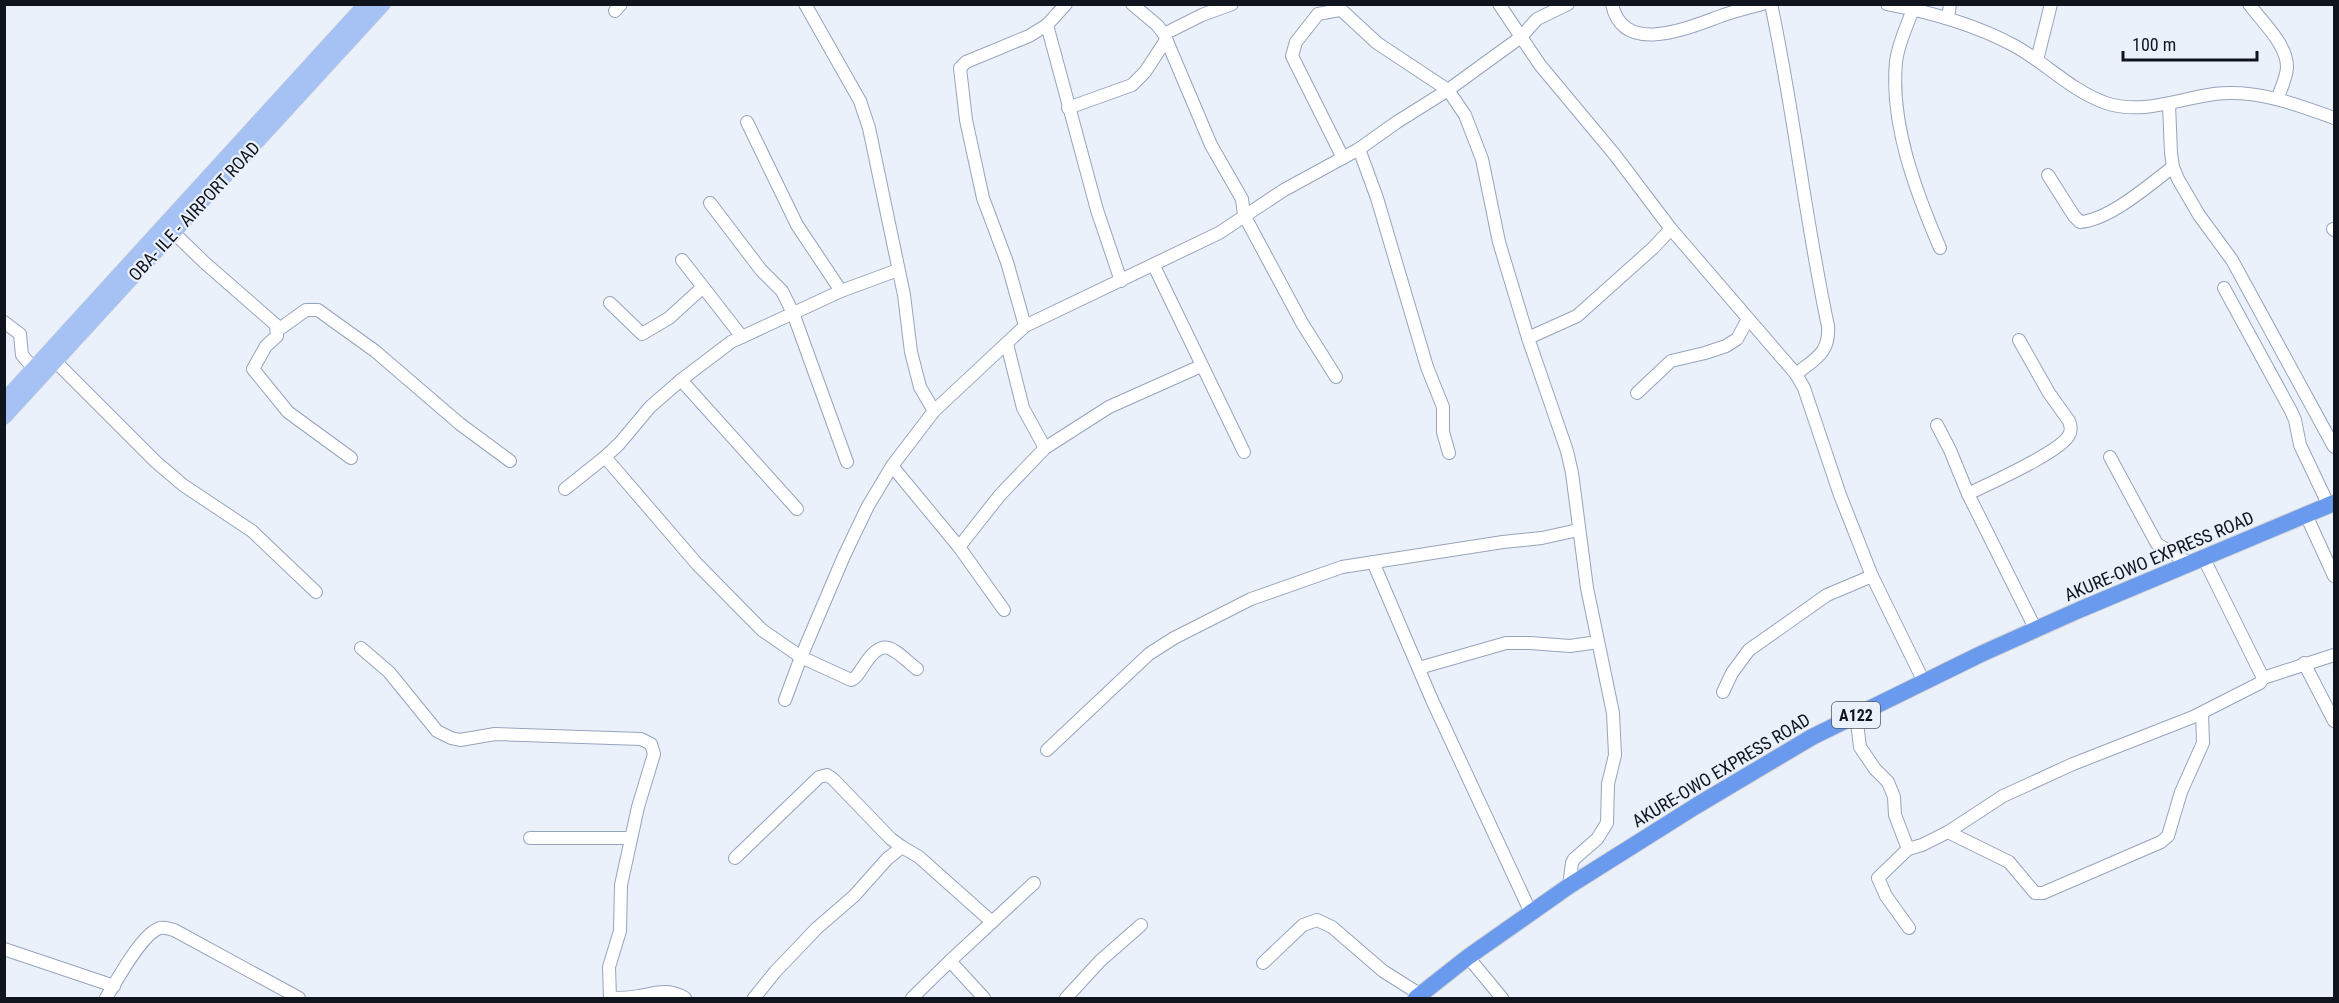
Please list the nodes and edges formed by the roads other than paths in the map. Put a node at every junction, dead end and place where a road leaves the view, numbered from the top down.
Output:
1 (366, 4) edge
2 (383, 4) edge
3 (805, 4) edge
4 (1066, 4) edge
5 (1232, 4) edge
6 (1499, 4) edge
7 (1568, 4) edge
8 (1762, 4) edge
9 (1771, 4) edge
10 (1887, 4) edge
11 (1950, 4) edge
12 (2051, 4) edge
13 (2249, 4) edge
14 (1133, 5) edge
15 (1610, 6) edge
16 (1337, 7) edge
17 (1913, 9) junction
18 (1947, 18) junction
19 (1047, 25) junction
20 (1165, 37) junction
21 (1521, 37) junction
22 (2037, 60) junction
23 (1448, 90) junction
24 (2277, 99) junction
25 (2169, 104) junction
26 (1068, 108) junction
27 (2334, 118) edge
28 (747, 122) dead end
29 (264, 126) junction
30 (1359, 149) junction
31 (1343, 158) junction
32 (2173, 167) junction
33 (2048, 175) dead end
34 (710, 203) dead end
35 (1244, 215) junction
36 (1671, 229) junction
37 (174, 233) junction
38 (1940, 248) dead end
39 (682, 260) dead end
40 (1154, 266) junction
41 (898, 270) junction
42 (1121, 280) junction
43 (703, 287) junction
44 (2224, 288) dead end
45 (841, 291) junction
46 (610, 303) dead end
47 (793, 313) junction
48 (1748, 319) junction
49 (4, 322) edge
50 (1025, 326) junction
51 (278, 330) junction
52 (742, 337) junction
53 (1528, 338) junction
54 (2019, 340) dead end
55 (1007, 344) junction
56 (56, 361) junction
57 (1201, 366) junction
58 (34, 369) junction
59 (1796, 375) junction
60 (1335, 377) dead end
61 (681, 380) junction
62 (1637, 393) dead end
63 (4, 401) edge
64 (934, 411) junction
65 (4, 417) edge
66 (1937, 425) dead end
67 (2334, 447) edge
68 (1045, 448) junction
69 (1244, 452) dead end
70 (1449, 453) dead end
71 (605, 456) junction
72 (2110, 457) dead end
73 (351, 458) dead end
74 (510, 461) dead end
75 (847, 462) dead end
76 (892, 466) junction
77 (565, 489) dead end
78 (1968, 494) junction
79 (2332, 504) edge
80 (797, 509) dead end
81 (2306, 515) junction
82 (1578, 530) junction
83 (959, 547) junction
84 (2198, 561) junction
85 (1373, 562) junction
86 (1872, 576) junction
87 (2334, 576) edge
88 (316, 592) dead end
89 (1004, 610) dead end
90 (2036, 630) junction
91 (1598, 642) junction
92 (361, 648) dead end
93 (2334, 655) edge
94 (801, 657) junction
95 (2304, 663) junction
96 (1419, 668) junction
97 (917, 669) dead end
98 (2263, 678) junction
99 (1924, 682) junction
100 (1723, 692) dead end
101 (785, 700) dead end
102 (2202, 713) junction
103 (1856, 715) junction
104 (2334, 721) edge
105 (1047, 750) dead end
106 (1948, 832) junction
107 (530, 838) dead end
108 (631, 838) junction
109 (902, 847) junction
110 (1908, 849) junction
111 (735, 858) dead end
112 (1034, 883) dead end
113 (1569, 886) junction
114 (1531, 913) junction
115 (992, 922) junction
116 (1141, 925) dead end
117 (1909, 928) dead end
118 (4, 949) edge
119 (1468, 957) junction
120 (950, 961) junction
121 (1263, 963) dead end
122 (114, 986) junction
123 (1419, 997) edge
124 (610, 998) edge
125 (106, 999) edge
126 (299, 999) edge
127 (685, 999) edge
128 (754, 999) edge
129 (912, 999) edge
130 (984, 999) edge
131 (1066, 999) edge
132 (1502, 999) edge

1 - 29 main road, OBA- ILE - AIRPORT ROAD
2 - 29 main road, OBA- ILE - AIRPORT ROAD
3 - 41 street
4 - 19 street
5 - 20 street
6 - 21 street
7 - 21 street
8 - 15 street
9 - 59 street
10 - 17 street
11 - 18 street
12 - 22 street
13 - 24 street
14 - 20 street
16 - 23 street
16 - 31 street
17 - 18 street
17 - 38 street
18 - 22 street
19 - 26 street
19 - 50 street
20 - 26 street
20 - 35 street
21 - 23 street
21 - 36 street
22 - 25 street
23 - 30 street
23 - 53 street
24 - 25 street
24 - 27 street
25 - 32 street
26 - 42 street
28 - 45 street
29 - 37 main road, OBA- ILE - AIRPORT ROAD
29 - 58 main road, OBA- ILE - AIRPORT ROAD
30 - 31 street
30 - 70 street
31 - 35 street
32 - 33 street
32 - 67 street
34 - 47 street
35 - 40 street
35 - 60 street
36 - 48 street
36 - 53 street
37 - 51 street
37 - 56 main road, OBA- ILE - AIRPORT ROAD
39 - 43 street
40 - 42 street
40 - 57 street
41 - 45 street
41 - 64 street
42 - 50 street
43 - 46 street
43 - 52 street
44 - 79 street
45 - 47 street
47 - 52 street
47 - 75 street
48 - 59 street
48 - 62 street
49 - 58 street
50 - 55 street
51 - 73 street
51 - 74 street
52 - 61 street
53 - 82 street
54 - 78 street
55 - 64 street
55 - 68 street
56 - 65 main road, OBA- ILE - AIRPORT ROAD
56 - 88 street
57 - 68 street
57 - 69 street
58 - 63 main road, OBA- ILE - AIRPORT ROAD
59 - 86 street
61 - 71 street
61 - 80 street
64 - 76 street
66 - 78 street
68 - 83 street
71 - 77 street
71 - 94 street
72 - 84 street
76 - 83 street
76 - 94 street
78 - 90 street
79 - 81 highway, AKURE-OWO EXPRESS ROAD / A122
81 - 84 highway, AKURE-OWO EXPRESS ROAD / A122
81 - 87 street
82 - 85 street
82 - 91 street
83 - 89 street
84 - 90 highway, AKURE-OWO EXPRESS ROAD / A122
84 - 98 street
85 - 96 street
85 - 105 street
86 - 99 street
86 - 100 street
90 - 99 highway, AKURE-OWO EXPRESS ROAD / A122
91 - 96 street
91 - 113 street
92 - 108 street
93 - 95 street
94 - 97 street
94 - 101 street
95 - 98 street
95 - 104 street
96 - 114 street
98 - 102 street
99 - 103 highway, AKURE-OWO EXPRESS ROAD / A122
102 - 106 street
102 - 106 street
103 - 110 street
103 - 113 highway, AKURE-OWO EXPRESS ROAD / A122
106 - 110 street
107 - 108 street
108 - 124 street
109 - 111 street
109 - 115 street
109 - 128 street
110 - 117 street
112 - 115 street
113 - 114 highway, AKURE-OWO EXPRESS ROAD / A122
114 - 119 highway, AKURE-OWO EXPRESS ROAD / A122
115 - 120 street
116 - 131 street
118 - 122 street
119 - 123 highway, AKURE-OWO EXPRESS ROAD / A122
119 - 132 street
120 - 129 street
120 - 130 street
121 - 123 street
122 - 125 street
122 - 126 street
124 - 127 street

